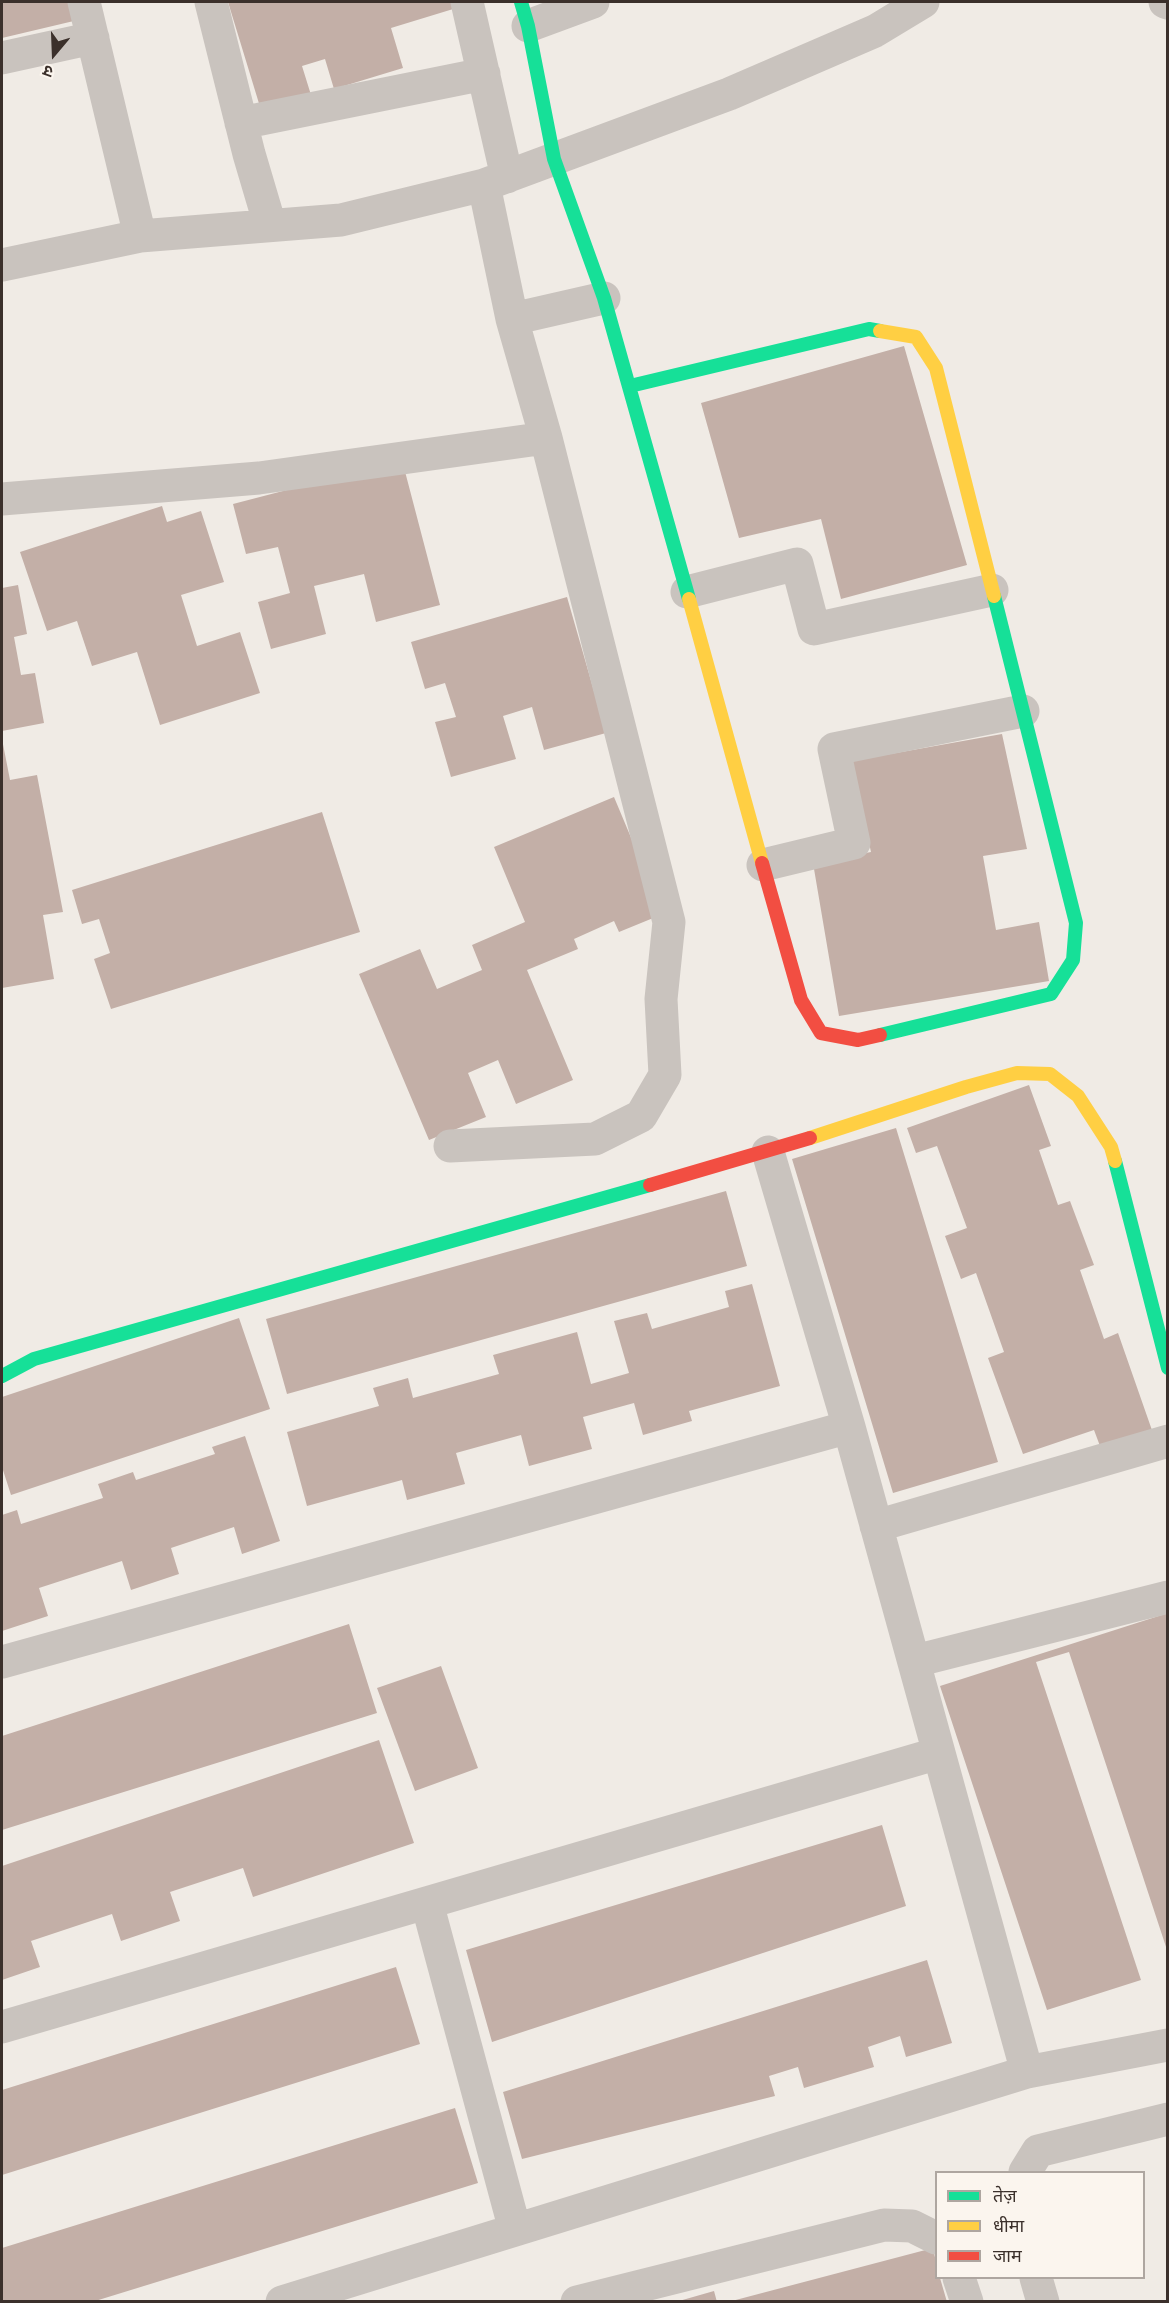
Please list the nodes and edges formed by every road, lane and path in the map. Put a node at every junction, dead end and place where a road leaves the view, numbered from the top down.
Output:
1 (84, 2) edge
2 (211, 2) edge
3 (467, 2) edge
4 (593, 2) edge
5 (923, 2) edge
6 (524, 14) edge
7 (93, 39) junction
8 (2, 58) edge
9 (484, 74) junction
10 (242, 123) junction
11 (554, 159) junction
12 (495, 181) junction
13 (270, 225) junction
14 (140, 236) junction
15 (2, 264) edge
16 (604, 298) junction
17 (512, 319) junction
18 (630, 386) junction
19 (546, 438) junction
20 (2, 499) edge
21 (992, 590) junction
22 (687, 592) junction
23 (1023, 711) junction
24 (763, 865) junction
25 (450, 1146) dead end
26 (768, 1152) junction
27 (1167, 1368) edge
28 (2, 1376) edge
29 (849, 1427) junction
30 (1167, 1440) edge
31 (876, 1526) junction
32 (1167, 1597) edge
33 (915, 1661) junction
34 (2, 1662) edge
35 (939, 1754) junction
36 (427, 1903) junction
37 (2, 2027) edge
38 (1167, 2045) edge
39 (1027, 2072) junction
40 (1167, 2119) edge
41 (1026, 2171) edge
42 (515, 2230) junction
43 (935, 2238) edge
44 (960, 2279) edge
45 (1037, 2279) edge
46 (282, 2301) edge
47 (577, 2301) edge
48 (967, 2301) edge
49 (1043, 2301) edge

1 - 7 street
2 - 10 street
3 - 9 street
4 - 6 street
5 - 11 street
6 - 11 street
7 - 8 street
7 - 14 street
9 - 10 street
9 - 12 street
10 - 13 street
11 - 12 street
11 - 16 street
12 - 13 street
12 - 17 street
13 - 14 street
14 - 15 street
16 - 17 street
16 - 18 street
17 - 19 street
18 - 21 street
18 - 22 street
19 - 20 street
19 - 25 street
21 - 22 street
21 - 23 street
22 - 24 street
23 - 24 street
23 - 24 street
26 - 27 street
26 - 28 street
26 - 29 street
29 - 31 street
29 - 34 street
30 - 31 street
31 - 33 street
32 - 33 street
33 - 35 street
35 - 36 street
35 - 39 street
36 - 37 street
36 - 42 street
38 - 39 street
39 - 42 street
40 - 41 street
42 - 46 street
43 - 47 street
44 - 48 street
45 - 49 street

